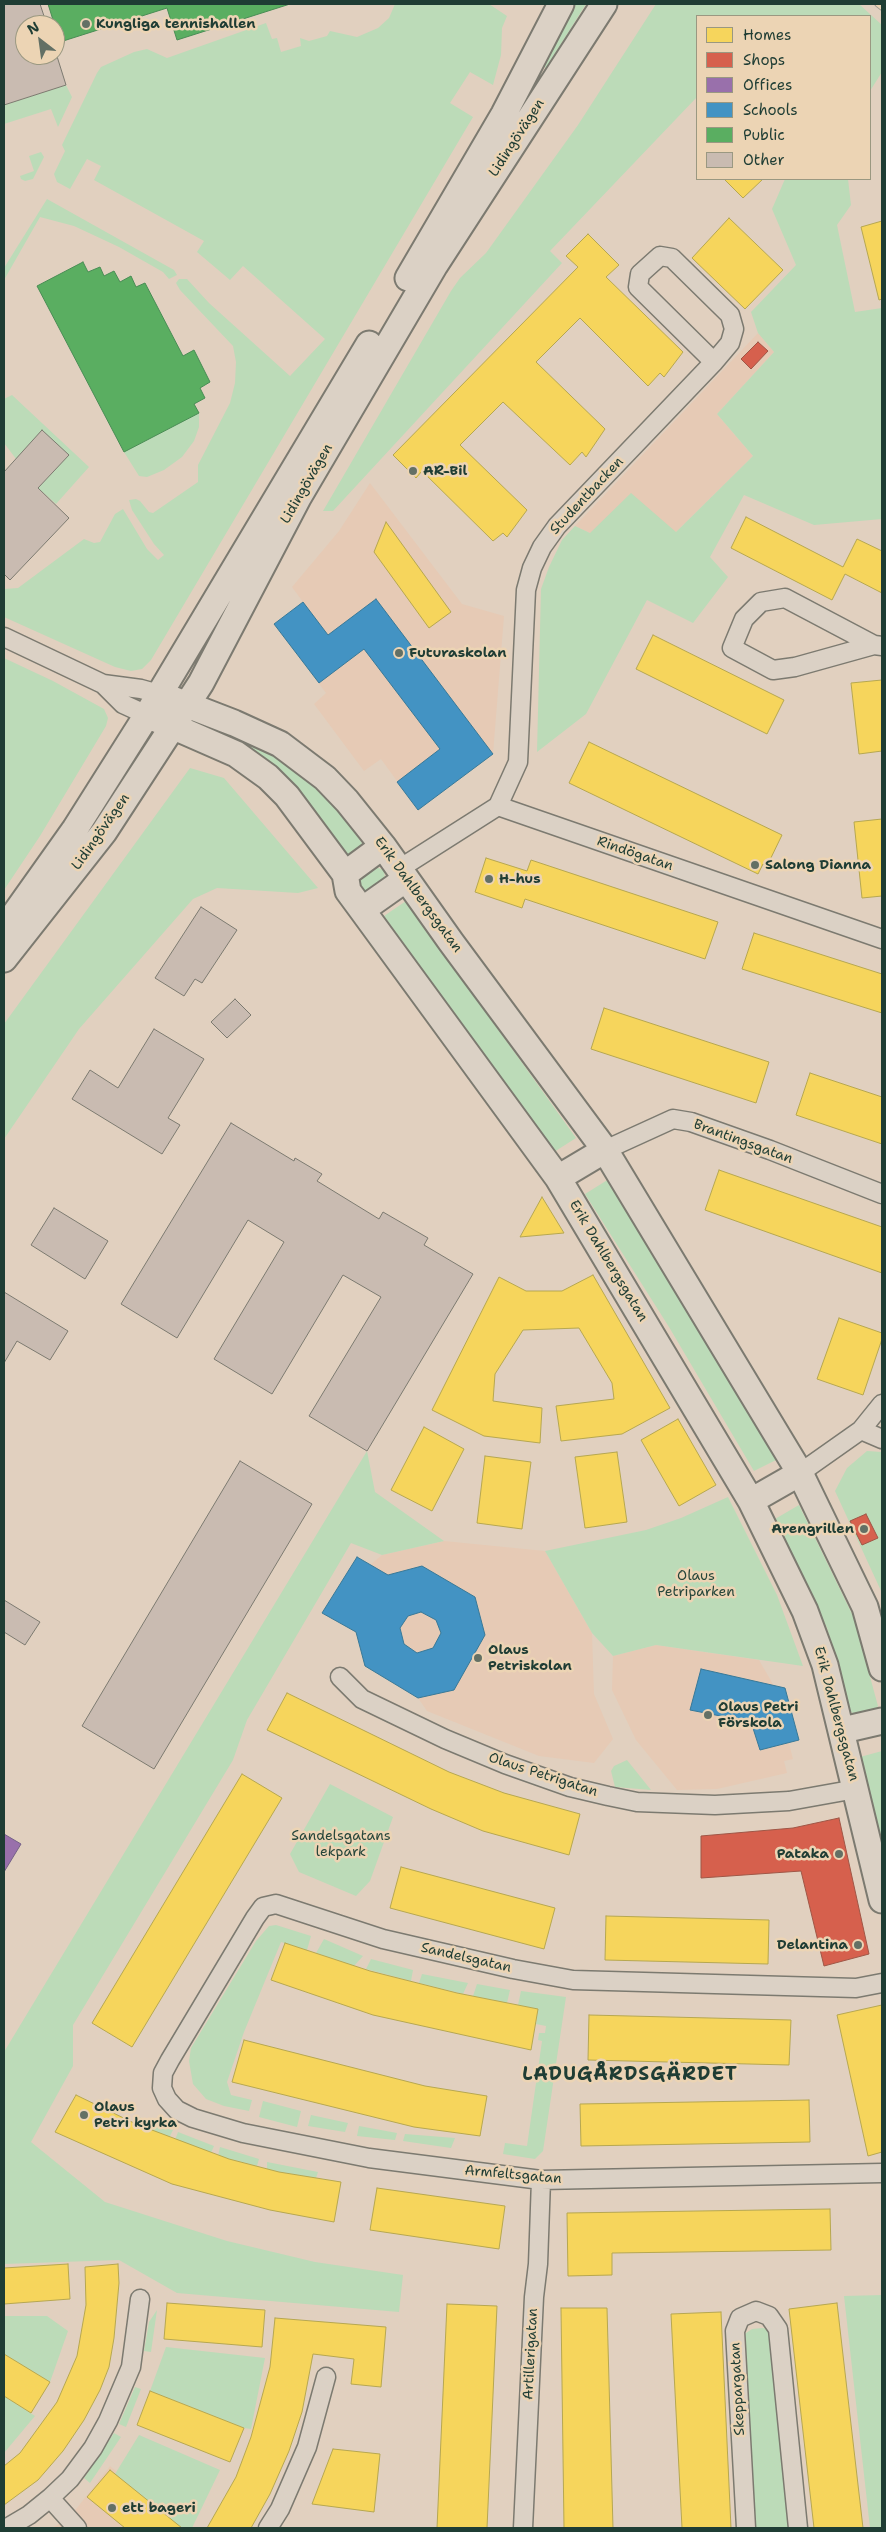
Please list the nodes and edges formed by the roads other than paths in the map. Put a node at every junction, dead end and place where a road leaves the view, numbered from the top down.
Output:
1 (561, 4) edge
2 (604, 4) edge
3 (714, 362) junction
4 (4, 637) edge
5 (878, 645) edge
6 (103, 684) junction
7 (153, 704) junction
8 (187, 705) junction
9 (174, 726) junction
10 (498, 806) junction
11 (384, 846) junction
12 (345, 874) junction
13 (403, 874) junction
14 (362, 910) junction
15 (4, 929) edge
16 (882, 939) edge
17 (4, 959) edge
18 (605, 1150) junction
19 (558, 1178) junction
20 (882, 1194) edge
21 (882, 1404) edge
22 (861, 1430) junction
23 (882, 1439) edge
24 (800, 1472) junction
25 (752, 1501) junction
26 (882, 1668) edge
27 (340, 1676) dead end
28 (882, 1721) edge
29 (843, 1730) junction
30 (856, 1789) junction
31 (882, 1900) edge
32 (882, 1983) edge
33 (162, 2088) joint
34 (882, 2173) edge
35 (540, 2180) junction
36 (140, 2299) dead end
37 (326, 2377) dead end
38 (50, 2498) junction
39 (7, 2528) edge
40 (77, 2528) edge
41 (268, 2528) edge
42 (523, 2528) edge
43 (746, 2528) edge
44 (798, 2528) edge

1 - 7 street, Lidingövägen
2 - 8 street, Lidingövägen
3 - 3 street, Studentbacken
3 - 10 street, Studentbacken
4 - 6 street
5 - 5 street
6 - 7 street
6 - 7 street
7 - 8 street, Erik Dahlbergsgatan
7 - 9 street, Erik Dahlbergsgatan
7 - 15 street, Lidingövägen
8 - 9 street, Lidingövägen
8 - 11 street, Erik Dahlbergsgatan
9 - 12 street, Erik Dahlbergsgatan
9 - 17 street, Lidingövägen
10 - 13 street
10 - 16 street, Rindögatan
11 - 12 street
11 - 13 street, Erik Dahlbergsgatan
12 - 14 street, Erik Dahlbergsgatan
13 - 14 street
13 - 18 street, Erik Dahlbergsgatan
14 - 19 street, Erik Dahlbergsgatan
18 - 19 street
18 - 20 street, Brantingsgatan
18 - 24 street, Erik Dahlbergsgatan
19 - 25 street, Erik Dahlbergsgatan
21 - 22 street
22 - 23 street
22 - 24 street
24 - 25 street
24 - 26 street, Erik Dahlbergsgatan
25 - 29 street, Erik Dahlbergsgatan
27 - 30 street, Olaus Petrigatan
28 - 29 street
29 - 30 street, Erik Dahlbergsgatan
30 - 31 street, Erik Dahlbergsgatan
32 - 33 street, Sandelsgatan
33 - 35 street, Armfeltsgatan
34 - 35 street, Armfeltsgatan
35 - 42 street, Artillerigatan
36 - 38 street
37 - 41 street
38 - 39 street
38 - 40 street
43 - 44 street, Skeppargatan

